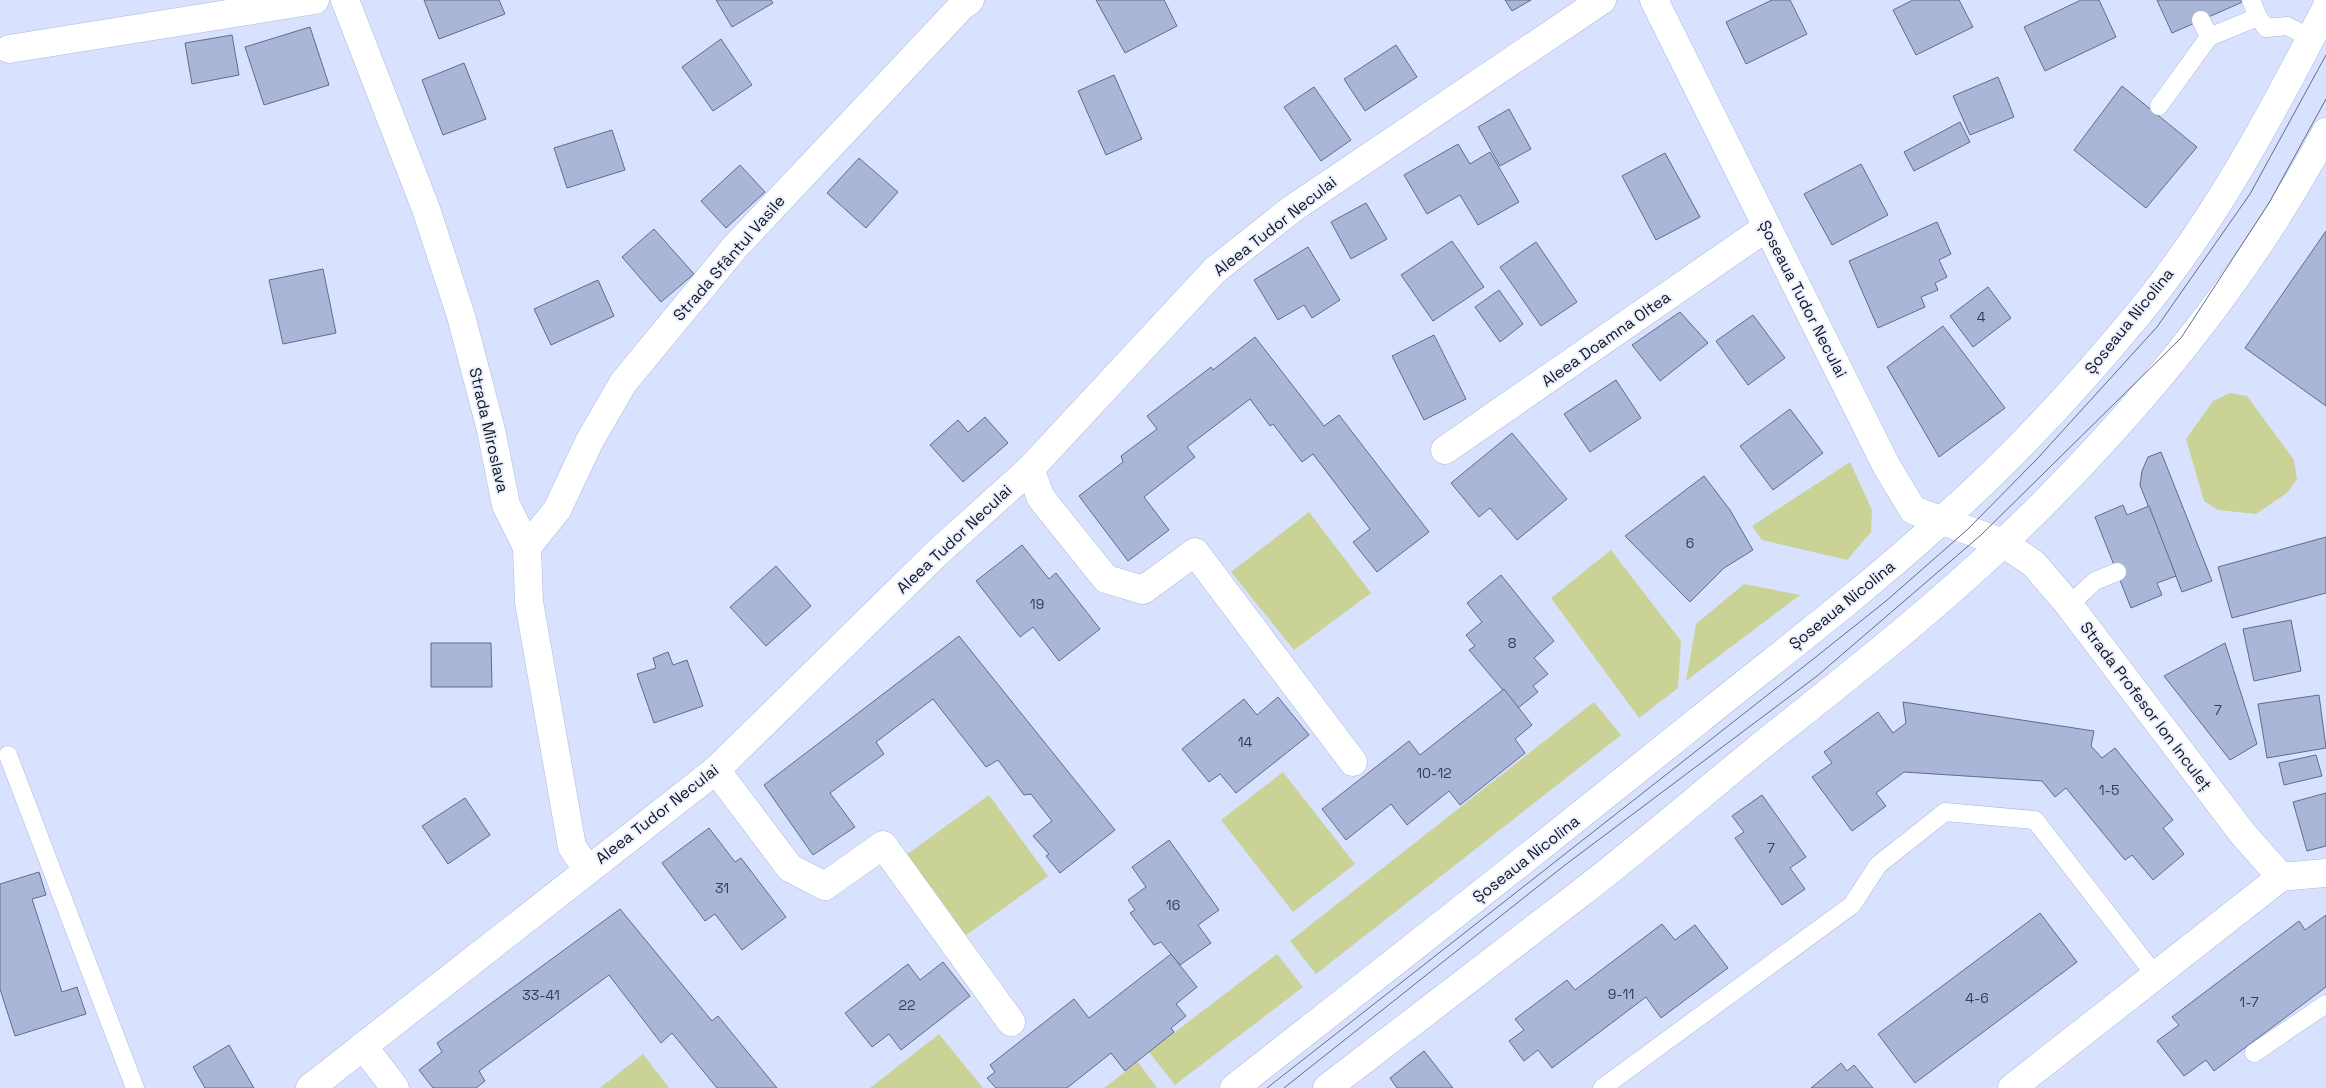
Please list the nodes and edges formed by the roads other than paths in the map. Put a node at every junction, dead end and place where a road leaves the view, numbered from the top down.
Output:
1 (315, 0) edge
2 (345, 0) edge
3 (1602, 0) edge
4 (1654, 0) edge
5 (2250, 0) edge
6 (963, 2) edge
7 (2326, 8) edge
8 (2258, 17) junction
9 (2201, 20) dead end
10 (2209, 37) junction
11 (2311, 38) junction
12 (9, 49) dead end
13 (2159, 106) dead end
14 (2324, 142) edge
15 (1767, 227) junction
16 (1446, 450) dead end
17 (1030, 469) junction
18 (1943, 520) junction
19 (2003, 543) junction
20 (527, 546) junction
21 (2117, 572) dead end
22 (2069, 604) junction
23 (8, 755) dead end
24 (1353, 762) dead end
25 (716, 770) junction
26 (588, 868) junction
27 (2326, 874) edge
28 (2281, 877) junction
29 (2155, 975) junction
30 (2326, 1004) edge
31 (1011, 1022) dead end
32 (363, 1046) junction
33 (2254, 1053) dead end
34 (135, 1088) edge
35 (310, 1088) edge
36 (395, 1088) edge
37 (1234, 1088) edge
38 (1327, 1088) edge
39 (1602, 1088) edge
40 (2012, 1088) edge

1 - 12 street
2 - 20 street, Strada Miroslava
3 - 17 street, Aleea Tudor Neculai
4 - 15 street, Șoseaua Tudor Neculai
5 - 8 lane
6 - 20 street, Strada Sfântul Vasile
7 - 11 street, Șoseaua Nicolina
8 - 10 lane
8 - 11 lane
9 - 10 lane
10 - 13 lane
11 - 18 street, Șoseaua Nicolina
14 - 19 street
15 - 16 street, Aleea Doamna Oltea
15 - 18 street, Șoseaua Tudor Neculai
17 - 24 street
17 - 25 street, Aleea Tudor Neculai
18 - 19 street, Șoseaua Tudor Neculai
18 - 37 street, Șoseaua Nicolina
19 - 22 street, Strada Profesor Ion Inculeț
19 - 38 street
20 - 26 street, Strada Miroslava
21 - 22 lane
22 - 28 street, Strada Profesor Ion Inculeț
23 - 34 lane
25 - 26 street, Aleea Tudor Neculai
25 - 31 street
26 - 32 street, Aleea Tudor Neculai
27 - 28 street
28 - 29 street
29 - 39 lane
29 - 40 street
30 - 33 lane
32 - 35 street, Aleea Tudor Neculai
32 - 36 street

